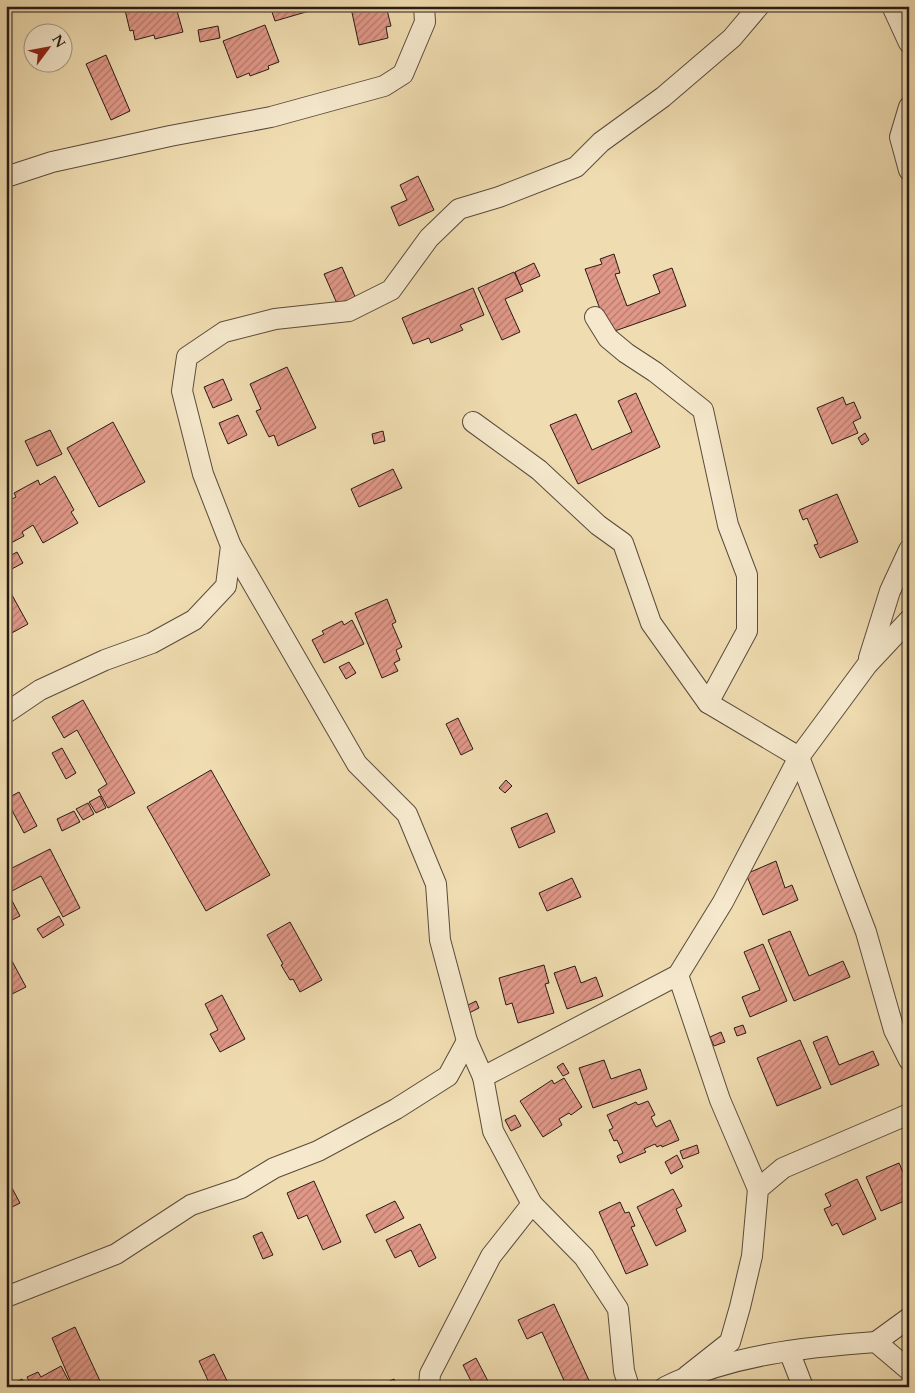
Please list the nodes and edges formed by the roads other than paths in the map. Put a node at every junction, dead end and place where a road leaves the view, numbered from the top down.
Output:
1 (424, 6) edge
2 (759, 6) edge
3 (892, 6) edge
4 (909, 12) edge
5 (909, 43) edge
6 (909, 107) edge
7 (909, 170) edge
8 (6, 177) edge
9 (595, 317) dead end
10 (473, 422) dead end
11 (231, 546) junction
12 (909, 550) edge
13 (909, 620) edge
14 (867, 665) junction
15 (708, 703) junction
16 (6, 713) edge
17 (799, 757) junction
18 (678, 976) junction
19 (467, 1041) junction
20 (909, 1060) edge
21 (483, 1077) junction
22 (909, 1114) edge
23 (758, 1189) junction
24 (532, 1204) junction
25 (6, 1297) edge
26 (909, 1318) edge
27 (876, 1342) junction
28 (789, 1351) junction
29 (909, 1370) edge
30 (688, 1376) junction
31 (429, 1387) edge
32 (629, 1387) edge
33 (665, 1387) edge
34 (803, 1387) edge

1 - 8 street
2 - 11 street
3 - 4 street
3 - 5 street
6 - 7 street
9 - 15 street
10 - 15 street
11 - 16 street
11 - 19 street
12 - 14 street
13 - 14 street
14 - 17 street
15 - 17 street
17 - 18 street
17 - 20 street
18 - 21 street
18 - 23 street
19 - 21 street
19 - 25 street
21 - 24 street
22 - 23 street
23 - 30 street
24 - 31 street
24 - 32 street
26 - 27 street
27 - 28 street
27 - 29 street
28 - 30 street
28 - 34 street
30 - 33 street

